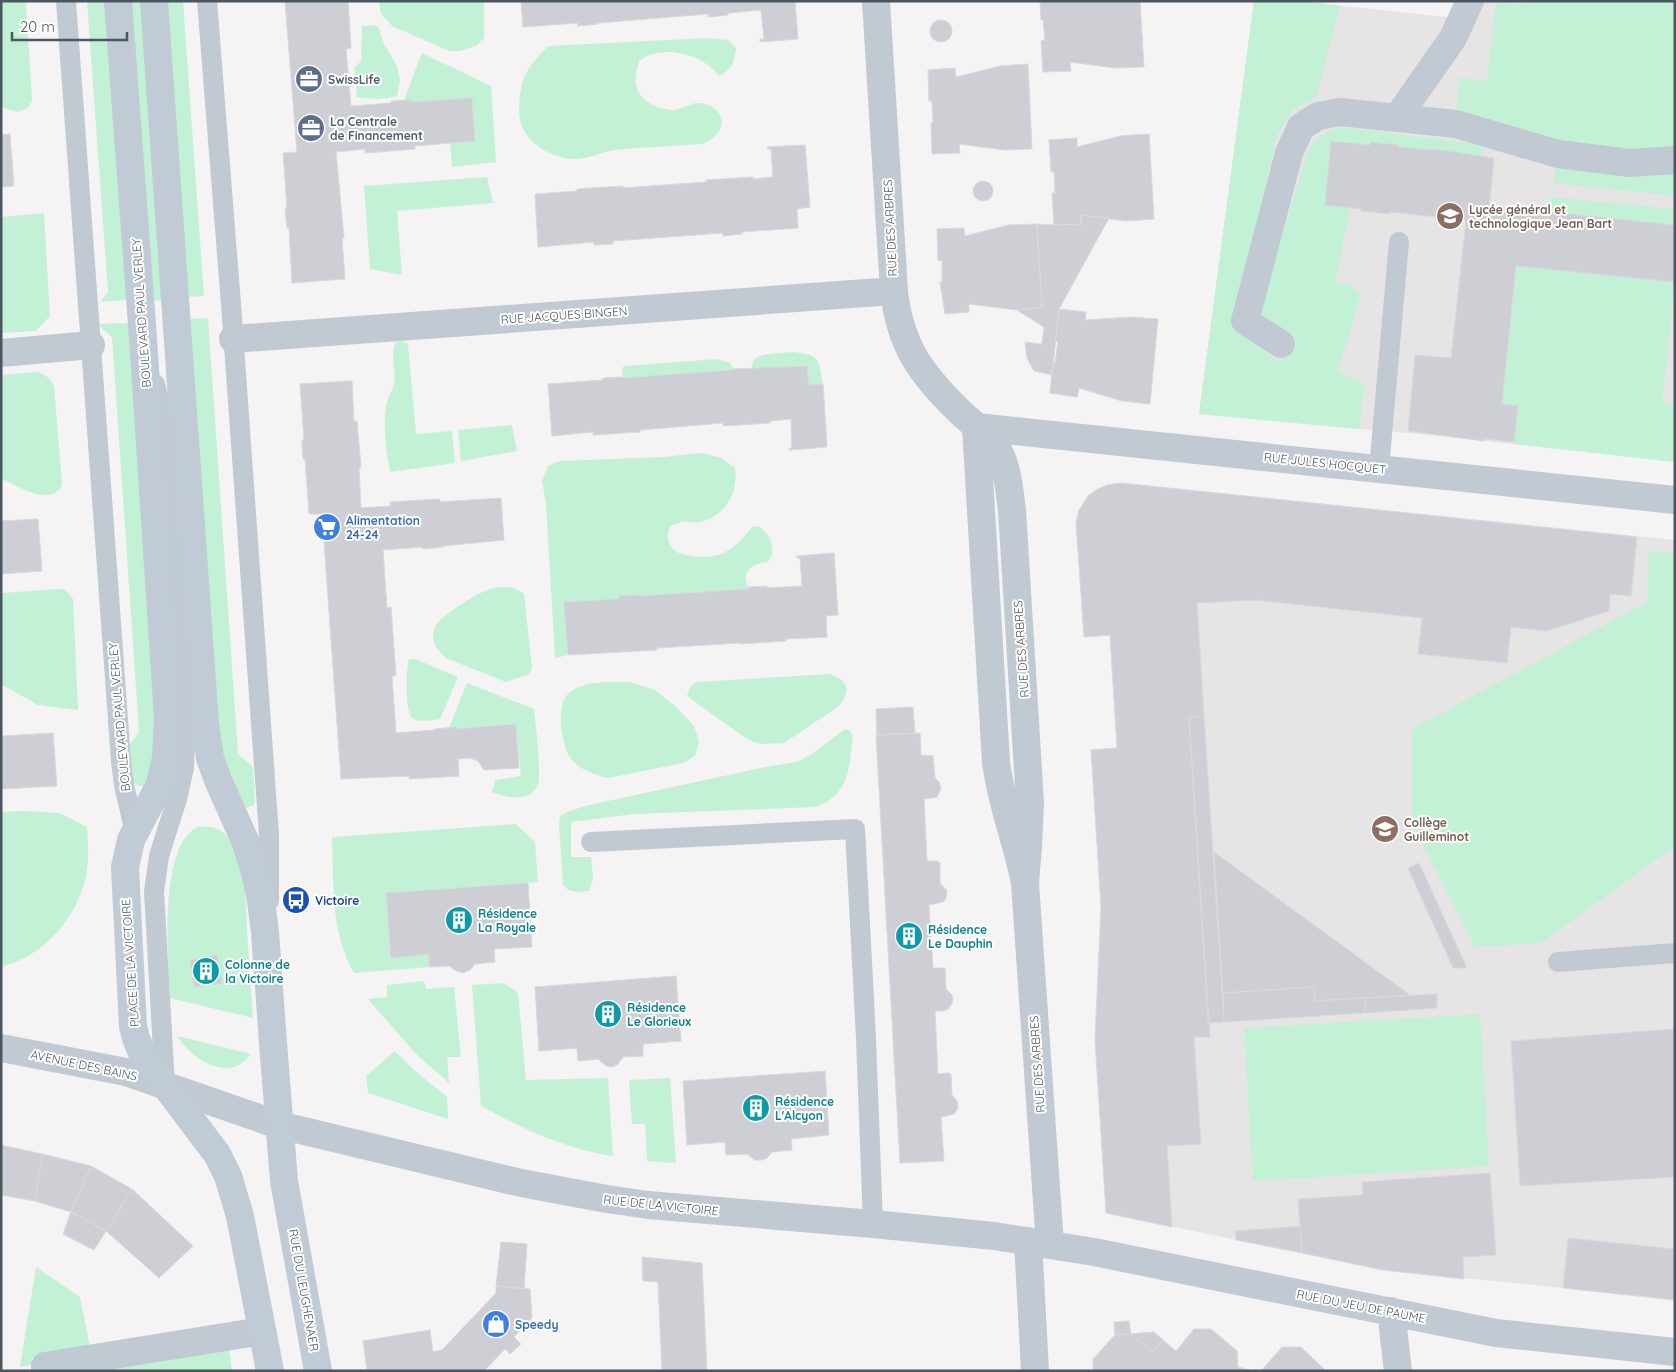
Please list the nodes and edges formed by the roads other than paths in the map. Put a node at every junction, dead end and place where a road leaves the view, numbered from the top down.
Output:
1 (66, 1) edge
2 (118, 1) edge
3 (154, 1) edge
4 (206, 1) edge
5 (876, 1) edge
6 (1470, 1) edge
7 (1397, 118) junction
8 (1675, 160) edge
9 (1399, 242) dead end
10 (894, 291) junction
11 (143, 338) junction
12 (233, 339) junction
13 (1281, 344) dead end
14 (91, 345) junction
15 (1, 353) edge
16 (976, 427) junction
17 (1379, 469) junction
18 (1675, 500) edge
19 (135, 833) junction
20 (591, 842) dead end
21 (1675, 953) edge
22 (1558, 962) dead end
23 (267, 970) junction
24 (1, 1048) edge
25 (165, 1086) junction
26 (279, 1125) junction
27 (873, 1224) junction
28 (1039, 1243) junction
29 (1391, 1311) junction
30 (262, 1331) junction
31 (1675, 1352) edge
32 (46, 1371) edge
33 (270, 1371) edge
34 (318, 1371) edge
35 (1035, 1371) edge
36 (1398, 1371) edge

1 - 14 lane, BOULEVARD PAUL VERLEY
2 - 11 main road, BOULEVARD PAUL VERLEY
3 - 23 main road
4 - 12 lane
5 - 10 street, RUE DES ARBRES
6 - 7 street
7 - 8 street
7 - 13 street
9 - 17 lane
10 - 12 street, RUE JACQUES BINGEN
10 - 16 street, RUE DES ARBRES
11 - 19 main road, BOULEVARD PAUL VERLEY
11 - 25 lane
12 - 23 lane
14 - 15 street
14 - 19 lane, BOULEVARD PAUL VERLEY
16 - 17 street, RUE JULES HOCQUET
16 - 28 street, RUE DES ARBRES
17 - 18 street, RUE JULES HOCQUET
19 - 25 main road, PLACE DE LA VICTOIRE
20 - 27 lane
21 - 22 lane
23 - 26 main road
24 - 25 street, AVENUE DES BAINS
25 - 26 street
25 - 30 main road, PLACE DE LA VICTOIRE
26 - 27 street, RUE DE LA VICTOIRE
26 - 34 main road, RUE DU LEUGHENAER
27 - 28 street, RUE DE LA VICTOIRE
28 - 29 street, RUE DU JEU DE PAUME
28 - 35 street, RUE DES ARBRES
29 - 31 street, RUE DU JEU DE PAUME
29 - 36 street
30 - 32 street
30 - 33 main road

